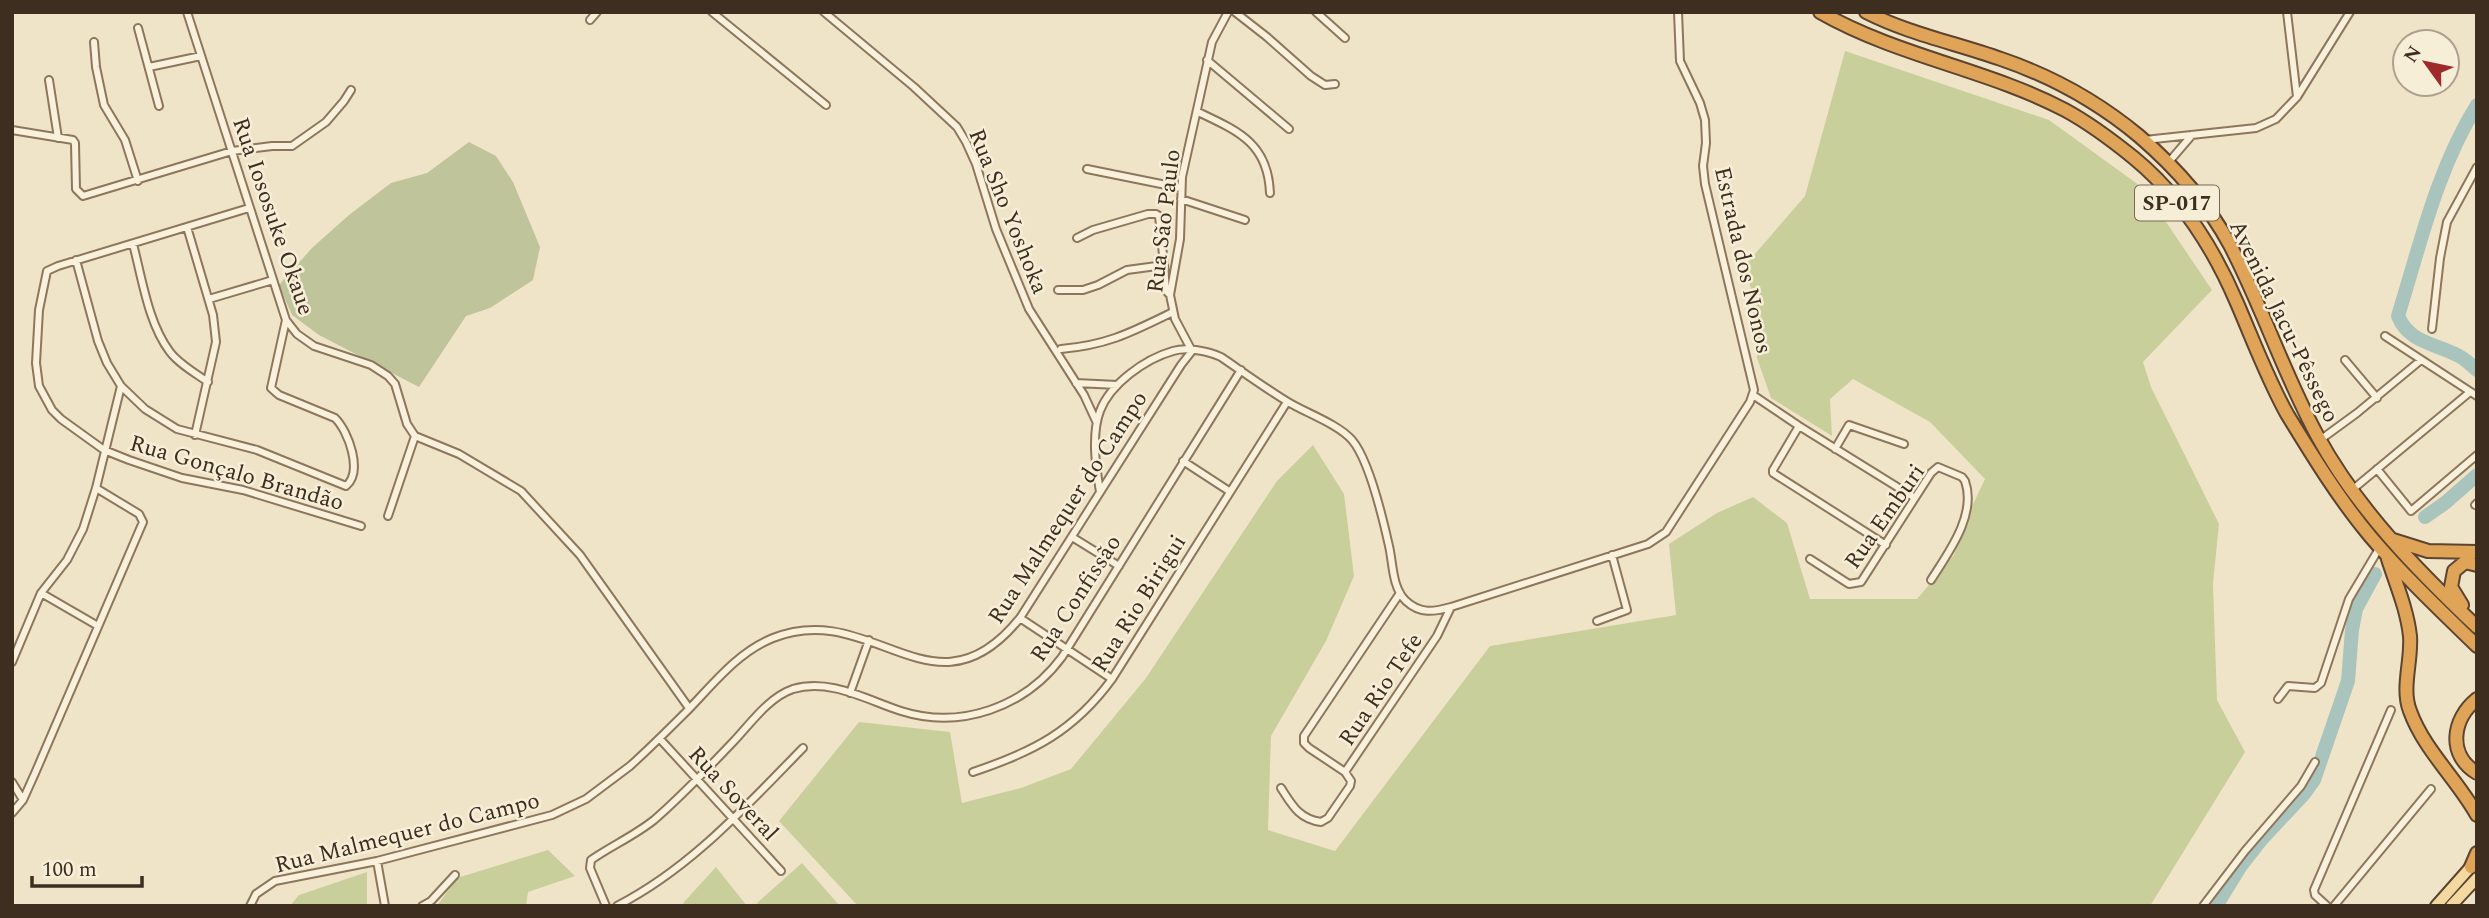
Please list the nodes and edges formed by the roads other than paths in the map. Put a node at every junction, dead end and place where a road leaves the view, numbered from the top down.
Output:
1 (187, 12) edge
2 (597, 12) edge
3 (712, 12) edge
4 (824, 12) edge
5 (1228, 12) edge
6 (1235, 12) edge
7 (1316, 12) edge
8 (1678, 12) edge
9 (1820, 12) edge
10 (1867, 12) edge
11 (2287, 12) edge
12 (2350, 12) edge
13 (590, 20) dead end
14 (138, 28) dead end
15 (1345, 38) dead end
16 (94, 42) dead end
17 (201, 56) junction
18 (1207, 60) junction
19 (149, 67) junction
20 (49, 80) dead end
21 (1335, 84) dead end
22 (351, 90) dead end
23 (2297, 97) junction
24 (826, 105) dead end
25 (159, 106) dead end
26 (1198, 112) junction
27 (12, 130) edge
28 (1290, 130) dead end
29 (2192, 135) junction
30 (58, 138) junction
31 (2143, 140) junction
32 (232, 151) junction
33 (2168, 164) junction
34 (2477, 167) edge
35 (1087, 170) dead end
36 (138, 181) junction
37 (1181, 188) junction
38 (1270, 193) dead end
39 (1181, 199) junction
40 (249, 208) junction
41 (1245, 220) dead end
42 (187, 227) junction
43 (1077, 239) dead end
44 (133, 244) junction
45 (76, 260) junction
46 (1164, 265) junction
47 (272, 280) junction
48 (1058, 290) dead end
49 (1170, 295) junction
50 (208, 299) junction
51 (1173, 312) junction
52 (286, 320) junction
53 (2432, 329) dead end
54 (2385, 336) dead end
55 (1062, 349) dead end
56 (1173, 351) junction
57 (1192, 351) junction
58 (2345, 360) dead end
59 (2421, 360) junction
60 (1181, 365) junction
61 (1241, 370) junction
62 (208, 382) junction
63 (1076, 383) junction
64 (1116, 385) junction
65 (121, 386) junction
66 (2470, 391) junction
67 (1753, 395) junction
68 (2477, 396) edge
69 (2376, 398) junction
70 (1287, 401) junction
71 (1097, 422) junction
72 (1798, 426) junction
73 (195, 435) junction
74 (415, 436) junction
75 (2320, 440) junction
76 (1903, 444) dead end
77 (1835, 449) junction
78 (104, 450) junction
79 (2477, 456) edge
80 (1183, 461) junction
81 (2377, 469) junction
82 (96, 488) junction
83 (2353, 490) junction
84 (1229, 491) junction
85 (1100, 492) junction
86 (1915, 498) junction
87 (388, 516) dead end
88 (361, 526) dead end
89 (1072, 537) junction
90 (2392, 540) junction
91 (1885, 545) junction
92 (2383, 551) junction
93 (2477, 552) edge
94 (1612, 555) junction
95 (1810, 559) dead end
96 (2477, 565) edge
97 (1119, 566) junction
98 (1931, 580) dead end
99 (41, 593) junction
100 (1400, 593) junction
101 (1451, 607) junction
102 (1020, 618) junction
103 (1597, 621) dead end
104 (2473, 624) edge
105 (98, 626) junction
106 (870, 640) junction
107 (2477, 646) edge
108 (1067, 648) junction
109 (12, 662) edge
110 (1111, 679) junction
111 (850, 693) junction
112 (2278, 699) dead end
113 (2477, 699) edge
114 (689, 708) junction
115 (2391, 710) dead end
116 (660, 739) junction
117 (803, 748) dead end
118 (2315, 762) dead end
119 (973, 772) dead end
120 (1345, 772) junction
121 (2477, 773) edge
122 (696, 780) junction
123 (12, 782) edge
124 (1280, 788) dead end
125 (2431, 789) dead end
126 (23, 800) junction
127 (12, 813) edge
128 (2477, 815) edge
129 (734, 819) junction
130 (2477, 853) edge
131 (377, 861) junction
132 (2475, 868) edge
133 (781, 872) dead end
134 (455, 875) dead end
135 (250, 906) edge
136 (385, 906) edge
137 (422, 906) edge
138 (606, 906) edge
139 (617, 906) edge
140 (2203, 906) edge
141 (2327, 906) edge
142 (2334, 906) edge
143 (2436, 906) edge
144 (2451, 906) edge

1 - 17 street, Rua Iososuke Okaue
2 - 13 street
3 - 24 street
4 - 63 street, Rua Sho Yoshoka
5 - 18 street, Rua São Paulo
6 - 21 street
7 - 15 street
8 - 67 street, Estrada dos Nonos
9 - 92 highway, Avenida Jacu-Pêssego / SP-017
10 - 31 highway, Avenida Jacu-Pêssego / SP-017
11 - 23 street
12 - 23 street
14 - 19 street
16 - 36 street
17 - 19 street
17 - 32 street, Rua Iososuke Okaue
18 - 26 street, Rua São Paulo
18 - 28 street
19 - 25 street
20 - 30 street
22 - 32 street
23 - 29 street
26 - 37 street, Rua São Paulo
26 - 38 street
27 - 30 street
29 - 31 street
29 - 33 street
30 - 36 street
31 - 33 highway, Avenida Jacu-Pêssego / SP-017
32 - 36 street
32 - 40 street, Rua Iososuke Okaue
33 - 75 highway, Avenida Jacu-Pêssego / SP-017
34 - 53 street
35 - 37 street
37 - 39 street, Rua São Paulo
39 - 41 street
39 - 49 street, Rua São Paulo
40 - 42 street
40 - 47 street, Rua Iososuke Okaue
42 - 44 street
42 - 50 street
43 - 46 street
44 - 45 street
44 - 62 street
45 - 65 street
45 - 78 street, Rua Gonçalo Brandão
46 - 48 street
46 - 49 street
47 - 50 street
47 - 52 street, Rua Iososuke Okaue
49 - 51 street, Rua São Paulo
50 - 62 street
51 - 55 street
51 - 57 street, Rua São Paulo
52 - 73 street
52 - 74 street, Rua Iososuke Okaue
54 - 59 street
56 - 57 street
56 - 60 street
56 - 64 street
57 - 60 street, Rua Malmequer do Campo
57 - 61 street
58 - 69 street
59 - 66 street
59 - 69 street
60 - 85 street, Rua Malmequer do Campo
61 - 70 street
61 - 80 street, Rua Confissão
62 - 73 street
63 - 64 street
63 - 71 street, Rua Sho Yoshoka
64 - 71 street
65 - 73 street
65 - 78 street
66 - 68 street
66 - 81 street
67 - 72 street
67 - 94 street
69 - 75 street
70 - 84 street, Rua Rio Birigui
70 - 100 street
71 - 85 street
72 - 77 street
72 - 91 street
74 - 87 street
74 - 114 street
75 - 83 highway, Avenida Jacu-Pêssego / SP-017
76 - 77 street
77 - 86 street
78 - 82 street
78 - 88 street, Rua Gonçalo Brandão
79 - 81 street
80 - 84 street
80 - 97 street, Rua Confissão
81 - 83 street
82 - 99 street
82 - 105 street
83 - 90 highway, Avenida Jacu-Pêssego / SP-017
84 - 110 street, Rua Rio Birigui
85 - 89 street, Rua Malmequer do Campo
86 - 91 street, Rua Emburi
86 - 98 street, Rua Emburi
89 - 97 street
89 - 102 street, Rua Malmequer do Campo
90 - 93 highway
90 - 104 highway, Avenida Jacu-Pêssego / SP-017
91 - 95 street, Rua Emburi
92 - 107 highway, Avenida Jacu-Pêssego / SP-017
92 - 112 street
92 - 128 highway
94 - 101 street
94 - 103 street
96 - 104 highway
97 - 108 street, Rua Confissão
99 - 105 street
99 - 109 street
100 - 101 street
100 - 120 street, Rua Rio Tefe
101 - 120 street, Rua Rio Tefe
102 - 106 street, Rua Malmequer do Campo
102 - 108 street
105 - 126 street
106 - 111 street
106 - 114 street, Rua Malmequer do Campo
108 - 110 street
108 - 111 street, Rua Confissão
110 - 119 street, Rua Rio Birigui
111 - 122 street, Rua Confissão
113 - 121 highway
114 - 116 street, Rua Malmequer do Campo
115 - 141 street
116 - 122 street, Rua Soveral
116 - 131 street, Rua Malmequer do Campo
117 - 129 street
118 - 140 street
120 - 124 street
122 - 129 street, Rua Soveral
122 - 138 street, Rua Confissão
123 - 126 street
125 - 142 street
126 - 127 street
129 - 133 street, Rua Soveral
129 - 139 street
130 - 132 highway
131 - 135 street, Rua Malmequer do Campo
131 - 136 street
132 - 143 main road
132 - 144 main road
134 - 137 street

